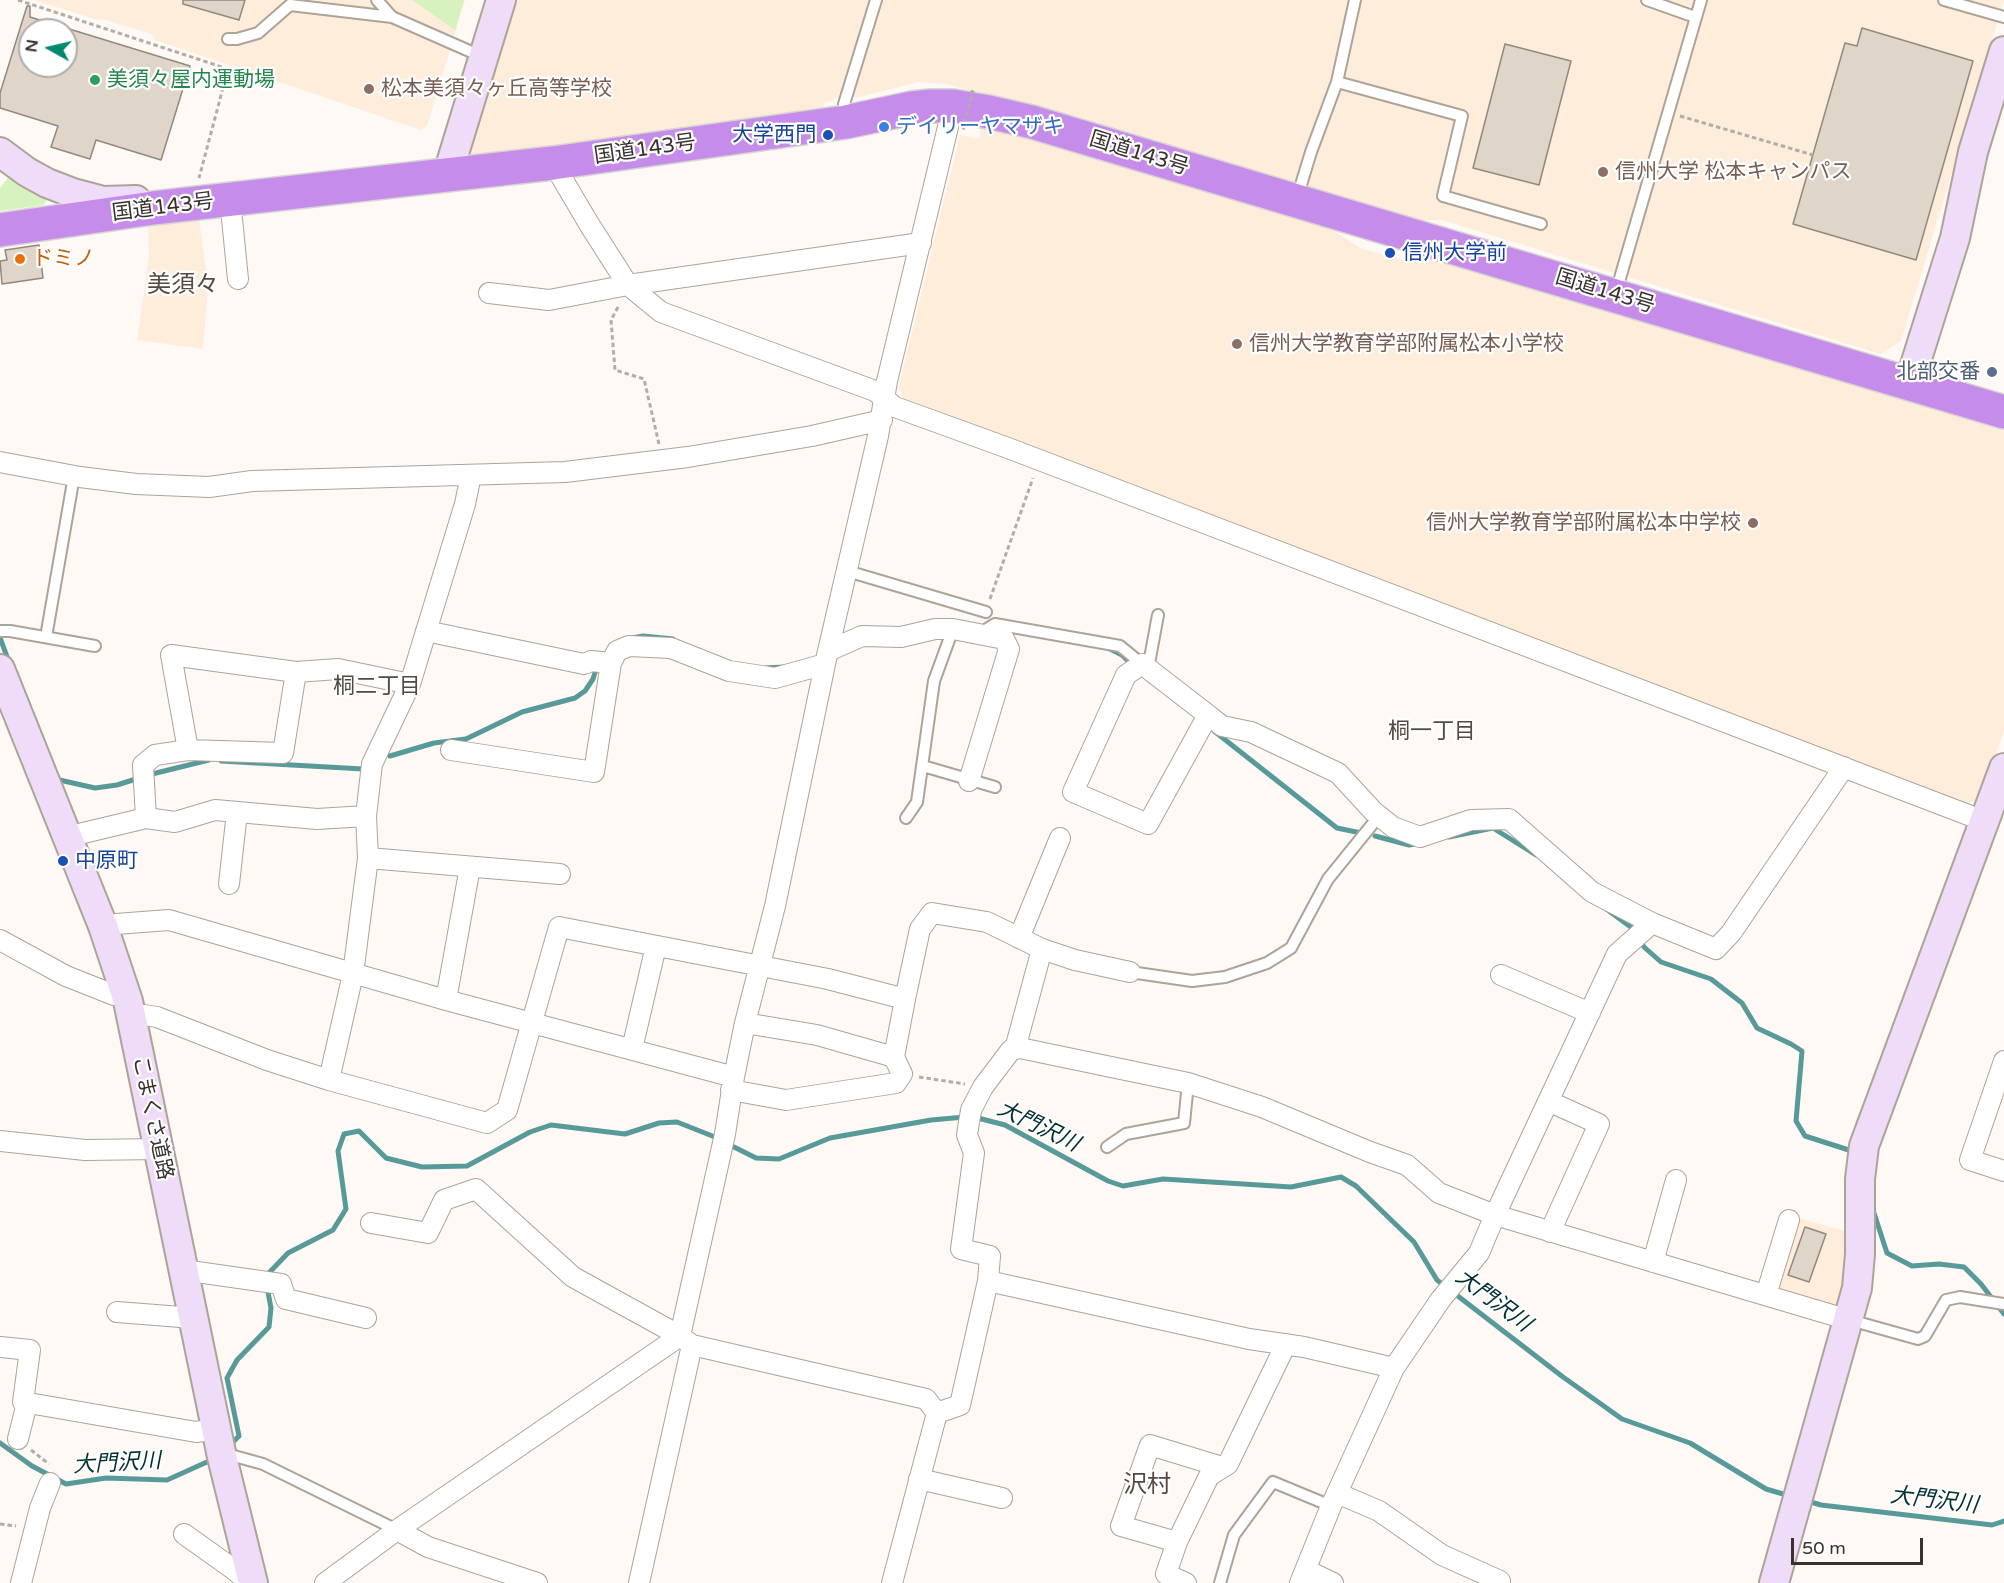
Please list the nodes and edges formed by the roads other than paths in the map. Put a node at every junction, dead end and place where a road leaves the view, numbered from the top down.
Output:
1 (377, 0) edge
2 (501, 0) edge
3 (876, 0) edge
4 (1355, 0) edge
5 (1647, 0) edge
6 (1701, 0) edge
7 (1944, 0) edge
8 (392, 16) junction
9 (1695, 17) junction
10 (2004, 17) edge
11 (228, 39) dead end
12 (2004, 51) edge
13 (483, 57) junction
14 (1337, 82) junction
15 (963, 109) junction
16 (846, 122) junction
17 (0, 152) edge
18 (553, 163) junction
19 (451, 174) junction
20 (230, 199) junction
21 (1296, 201) junction
22 (153, 208) junction
23 (1541, 224) dead end
24 (0, 231) edge
25 (921, 243) junction
26 (238, 279) dead end
27 (628, 285) junction
28 (489, 293) dead end
29 (1616, 296) junction
30 (1910, 384) junction
31 (883, 410) junction
32 (2004, 412) edge
33 (0, 462) edge
34 (471, 475) junction
35 (74, 476) junction
36 (847, 571) junction
37 (986, 612) road end
38 (1158, 615) dead end
39 (953, 629) junction
40 (0, 631) edge
41 (426, 631) junction
42 (979, 634) junction
43 (46, 637) junction
44 (95, 646) dead end
45 (826, 658) junction
46 (603, 662) junction
47 (1145, 667) junction
48 (0, 669) edge
49 (296, 672) junction
50 (410, 684) junction
51 (1208, 715) junction
52 (188, 750) junction
53 (451, 750) dead end
54 (923, 766) junction
55 (1844, 767) junction
56 (2004, 768) edge
57 (969, 781) junction
58 (994, 787) dead end
59 (237, 812) junction
60 (366, 816) junction
61 (1379, 816) junction
62 (146, 818) junction
63 (906, 818) dead end
64 (1994, 825) edge
65 (1060, 838) dead end
66 (70, 839) junction
67 (368, 858) junction
68 (470, 867) junction
69 (560, 874) dead end
70 (229, 884) dead end
71 (1652, 923) junction
72 (116, 924) dead end
73 (1019, 938) junction
74 (0, 940) edge
75 (656, 946) junction
76 (1042, 950) junction
77 (759, 966) junction
78 (1130, 972) joint
79 (353, 974) junction
80 (1501, 975) dead end
81 (905, 999) junction
82 (446, 1000) junction
83 (123, 1006) junction
84 (1590, 1013) junction
85 (745, 1023) junction
86 (532, 1024) junction
87 (1015, 1049) junction
88 (632, 1050) junction
89 (2004, 1062) edge
90 (898, 1066) junction
91 (329, 1080) junction
92 (733, 1083) junction
93 (1188, 1083) junction
94 (1548, 1101) junction
95 (0, 1142) edge
96 (1107, 1147) dead end
97 (159, 1149) junction
98 (2004, 1171) edge
99 (1676, 1180) dead end
100 (1494, 1215) junction
101 (1789, 1220) dead end
102 (371, 1223) dead end
103 (1550, 1232) junction
104 (1653, 1262) junction
105 (183, 1270) junction
106 (988, 1281) junction
107 (1766, 1295) junction
108 (1999, 1304) edge
109 (117, 1312) dead end
110 (366, 1318) dead end
111 (1849, 1320) junction
112 (194, 1321) junction
113 (686, 1341) junction
114 (1286, 1344) junction
115 (0, 1347) edge
116 (1394, 1368) junction
117 (27, 1402) junction
118 (937, 1413) junction
119 (216, 1429) junction
120 (18, 1439) road end
121 (234, 1456) dead end
122 (1222, 1467) junction
123 (920, 1479) junction
124 (50, 1483) road end
125 (1002, 1498) dead end
126 (1334, 1499) junction
127 (398, 1530) junction
128 (184, 1534) dead end
129 (1177, 1542) junction
130 (1303, 1576) edge
131 (21, 1583) edge
132 (248, 1583) edge
133 (253, 1583) edge
134 (325, 1583) edge
135 (537, 1583) edge
136 (639, 1583) edge
137 (892, 1583) edge
138 (1186, 1583) edge
139 (1220, 1583) edge
140 (1333, 1583) edge
141 (1500, 1583) edge
142 (1774, 1583) edge

1 - 8 lane
2 - 13 street
3 - 16 lane
4 - 14 lane
5 - 9 lane
6 - 9 lane
7 - 10 lane
8 - 11 lane
8 - 13 lane
9 - 29 lane
12 - 30 street
13 - 19 street
14 - 21 lane
14 - 23 lane
15 - 16 highway, 国道143号
15 - 21 highway, 国道143号
15 - 25 street
16 - 18 highway, 国道143号
17 - 22 street
18 - 19 highway, 国道143号
18 - 27 street
19 - 20 highway, 国道143号
20 - 22 highway, 国道143号
20 - 26 street
21 - 29 highway, 国道143号
22 - 24 highway, 国道143号
25 - 27 street
25 - 31 street
27 - 28 street
27 - 31 street
29 - 30 highway, 国道143号
30 - 32 highway, 国道143号
31 - 34 street
31 - 36 street
31 - 55 street
33 - 35 street
34 - 35 street
34 - 41 street
35 - 43 lane
36 - 37 lane
36 - 45 street
38 - 47 lane
39 - 42 street
39 - 45 street
39 - 54 lane
40 - 43 lane
41 - 46 street
41 - 50 street
42 - 47 lane
42 - 57 street
43 - 44 lane
45 - 46 street
45 - 77 street
46 - 53 street
47 - 51 street
47 - 51 street
48 - 66 street, こまくさ道路
49 - 50 street
49 - 52 street
49 - 52 street
50 - 60 street
51 - 61 street
52 - 62 street
54 - 57 lane
54 - 63 lane
55 - 64 street
55 - 71 street
56 - 64 street
57 - 58 lane
59 - 60 street
59 - 62 street
59 - 70 street
60 - 67 street
61 - 71 street
61 - 78 lane
62 - 66 street
64 - 111 street
65 - 73 street
66 - 83 street, こまくさ道路
67 - 68 street
67 - 79 street
68 - 69 street
68 - 82 street
71 - 84 street
72 - 79 street
73 - 76 street
73 - 81 street
74 - 83 street
75 - 77 street
75 - 86 street
75 - 88 street
76 - 78 street
76 - 87 street
77 - 81 street
77 - 85 street
79 - 82 street
79 - 91 street
80 - 84 street
81 - 90 street
82 - 86 street
83 - 91 street
83 - 97 street, こまくさ道路
84 - 94 street
85 - 90 street
85 - 92 street
86 - 88 street
86 - 91 street
87 - 93 street
87 - 106 street
88 - 92 street
89 - 98 street
90 - 92 street
92 - 113 street
93 - 96 lane
93 - 100 street
94 - 100 street
94 - 103 street
95 - 97 street
97 - 105 street, こまくさ道路
99 - 104 street
100 - 103 street
100 - 116 street
101 - 107 street
102 - 113 street
103 - 104 street
104 - 107 street
105 - 110 street
105 - 112 street, こまくさ道路
106 - 114 street
106 - 118 street
107 - 111 street
108 - 111 lane
109 - 112 street
111 - 142 street
112 - 119 street, こまくさ道路
113 - 118 street
113 - 127 street
113 - 136 street
114 - 116 street
114 - 122 street
115 - 117 street
116 - 126 street
117 - 119 street
117 - 120 street
118 - 123 street
119 - 133 street, こまくさ道路
121 - 127 lane
122 - 129 street
122 - 129 street
123 - 125 street
123 - 137 street
124 - 131 street
126 - 130 street
126 - 139 lane
126 - 141 street
127 - 134 street
127 - 135 street
128 - 132 street
129 - 138 street
130 - 140 street

